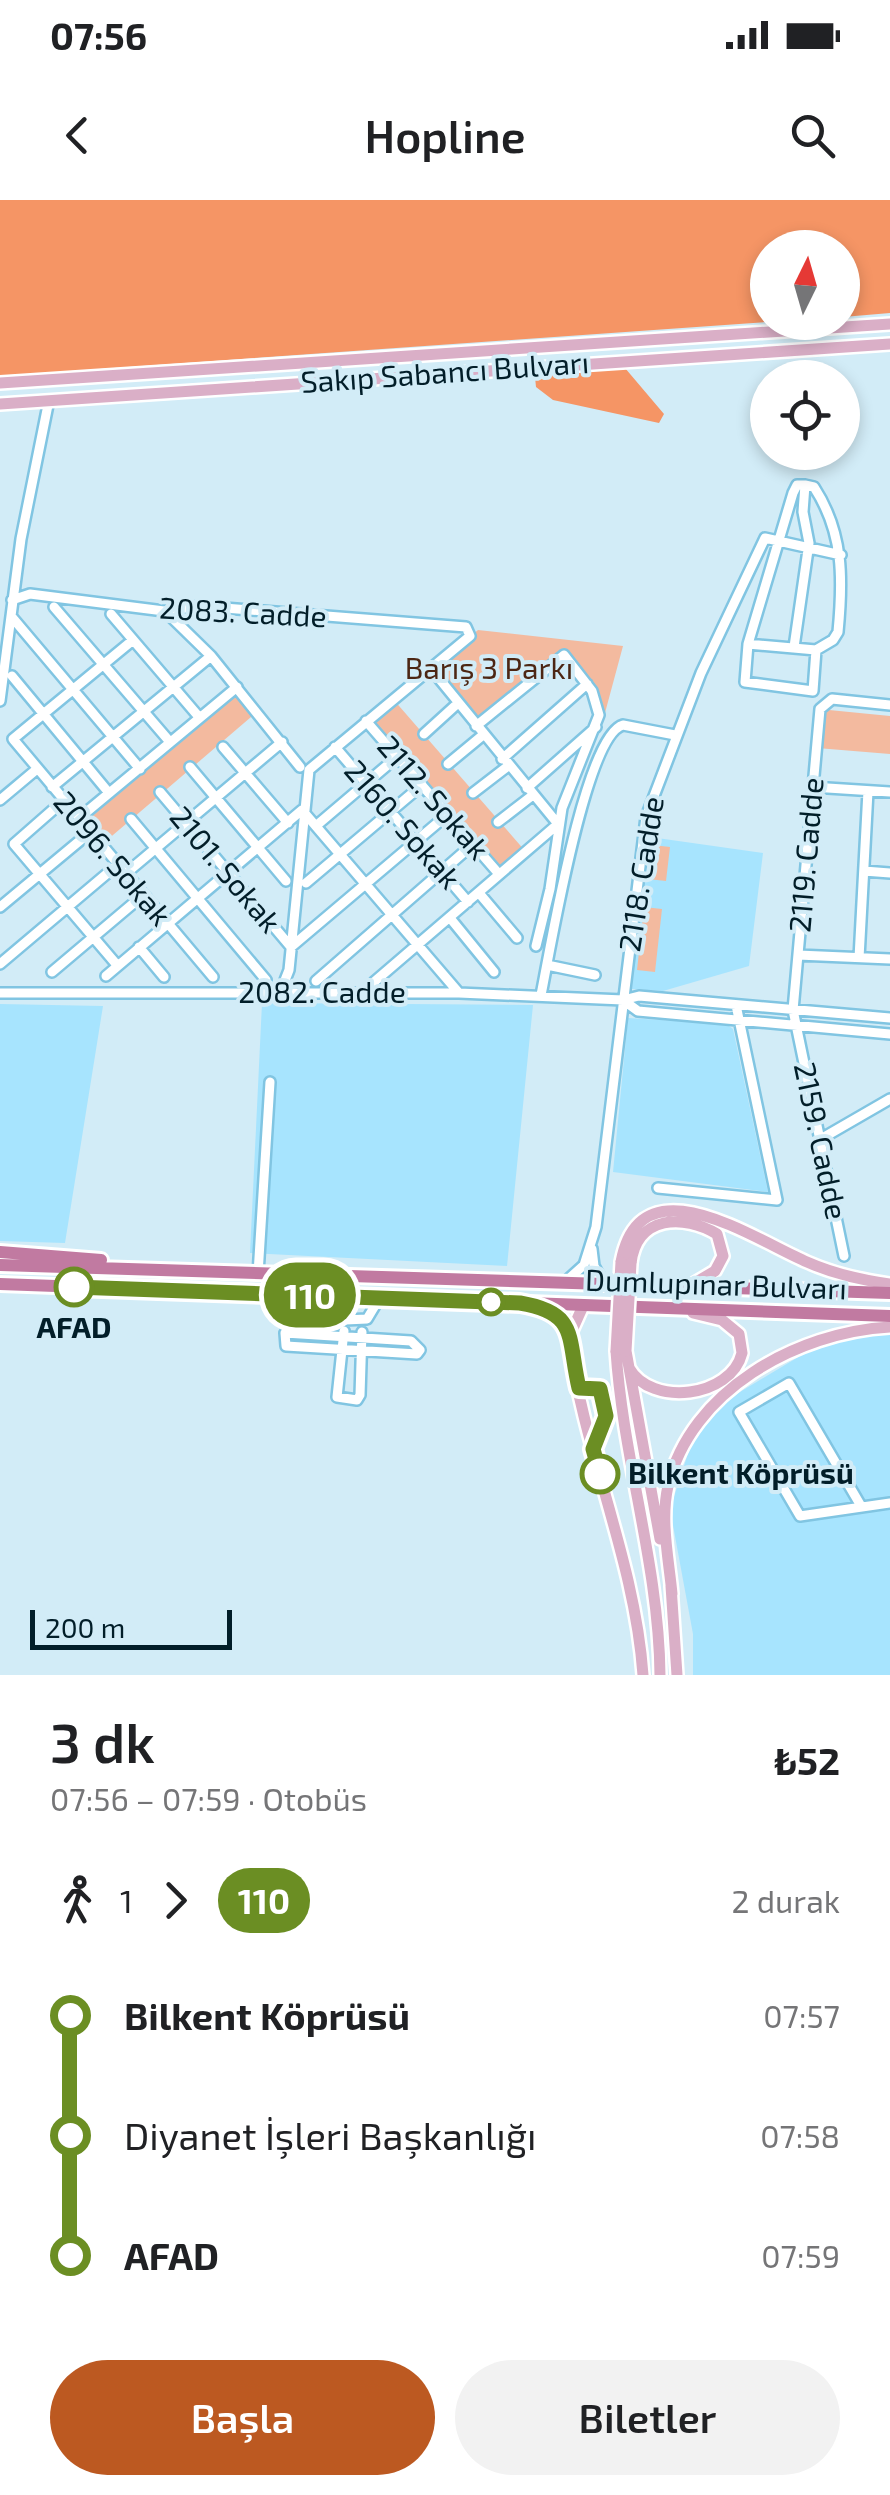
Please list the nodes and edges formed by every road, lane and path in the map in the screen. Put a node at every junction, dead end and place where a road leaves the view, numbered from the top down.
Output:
1 (890, 324) edge
2 (890, 344) edge
3 (0, 383) edge
4 (49, 400) junction
5 (0, 404) edge
6 (806, 485) junction
7 (780, 542) junction
8 (808, 550) junction
9 (841, 554) junction
10 (12, 600) junction
11 (54, 606) dead end
12 (164, 611) junction
13 (110, 614) dead end
14 (12, 616) junction
15 (133, 640) junction
16 (748, 644) junction
17 (794, 647) junction
18 (816, 650) junction
19 (211, 656) junction
20 (104, 664) junction
21 (432, 670) junction
22 (12, 676) dead end
23 (587, 684) junction
24 (173, 686) junction
25 (237, 687) junction
26 (74, 688) junction
27 (0, 701) edge
28 (456, 704) junction
29 (890, 705) edge
30 (142, 710) junction
31 (44, 714) junction
32 (200, 718) junction
33 (366, 722) junction
34 (476, 726) junction
35 (597, 727) junction
36 (424, 734) dead end
37 (483, 735) junction
38 (676, 736) junction
39 (112, 738) junction
40 (170, 742) junction
41 (282, 742) junction
42 (223, 746) dead end
43 (335, 747) junction
44 (397, 757) junction
45 (505, 762) junction
46 (82, 763) junction
47 (448, 764) dead end
48 (190, 767) dead end
49 (305, 767) junction
50 (140, 769) junction
51 (37, 770) junction
52 (246, 773) junction
53 (367, 783) junction
54 (422, 785) junction
55 (52, 787) junction
56 (812, 787) junction
57 (868, 791) junction
58 (160, 792) dead end
59 (474, 792) dead end
60 (530, 792) junction
61 (890, 792) edge
62 (109, 793) junction
63 (215, 798) junction
64 (0, 800) edge
65 (63, 801) junction
66 (302, 810) junction
67 (390, 812) junction
68 (447, 814) junction
69 (78, 819) junction
70 (131, 819) dead end
71 (498, 822) dead end
72 (288, 823) junction
73 (185, 824) junction
74 (558, 824) junction
75 (317, 825) junction
76 (89, 834) junction
77 (415, 842) junction
78 (472, 845) junction
79 (258, 848) junction
80 (154, 849) junction
81 (342, 854) junction
82 (116, 866) junction
83 (864, 871) junction
84 (442, 872) junction
85 (890, 872) edge
86 (227, 873) junction
87 (39, 874) junction
88 (499, 874) junction
89 (124, 875) junction
90 (286, 881) dead end
91 (306, 883) dead end
92 (366, 884) junction
93 (479, 893) junction
94 (142, 896) junction
95 (196, 896) junction
96 (468, 902) junction
97 (0, 907) edge
98 (67, 907) junction
99 (393, 915) junction
100 (450, 918) junction
101 (166, 922) junction
102 (93, 937) junction
103 (516, 938) dead end
104 (418, 944) junction
105 (536, 946) dead end
106 (139, 947) junction
107 (291, 947) junction
108 (798, 954) junction
109 (859, 958) junction
110 (890, 959) edge
111 (0, 964) edge
112 (117, 965) junction
113 (547, 966) junction
114 (290, 970) junction
115 (52, 972) dead end
116 (494, 972) dead end
117 (595, 975) dead end
118 (106, 976) dead end
119 (164, 977) dead end
120 (213, 977) dead end
121 (266, 980) dead end
122 (316, 981) dead end
123 (374, 982) dead end
124 (0, 990) edge
125 (280, 993) junction
126 (301, 993) junction
127 (459, 993) junction
128 (541, 994) junction
129 (623, 1000) junction
130 (736, 1005) junction
131 (794, 1010) junction
132 (890, 1018) edge
133 (740, 1020) junction
134 (795, 1025) junction
135 (890, 1034) edge
136 (270, 1082) dead end
137 (890, 1099) edge
138 (820, 1140) junction
139 (658, 1188) dead end
140 (592, 1246) junction
141 (0, 1252) edge
142 (844, 1256) dead end
143 (626, 1262) junction
144 (0, 1265) edge
145 (133, 1267) junction
146 (258, 1274) junction
147 (563, 1284) junction
148 (890, 1284) edge
149 (0, 1287) edge
150 (606, 1287) junction
151 (683, 1289) junction
152 (890, 1293) edge
153 (332, 1296) junction
154 (378, 1299) junction
155 (520, 1303) junction
156 (584, 1306) junction
157 (660, 1308) junction
158 (890, 1316) edge
159 (344, 1327) junction
160 (890, 1327) edge
161 (362, 1328) junction
162 (569, 1339) junction
163 (342, 1350) junction
164 (361, 1351) junction
165 (621, 1351) junction
166 (890, 1503) edge
167 (861, 1506) junction
168 (672, 1594) junction
169 (643, 1675) edge
170 (660, 1675) edge
171 (677, 1675) edge

1 - 3 main road, Sakıp Sabancı Bulvarı
2 - 4 main road, Sakıp Sabancı Bulvarı
4 - 5 main road, Sakıp Sabancı Bulvarı
4 - 10 street
6 - 7 street
6 - 8 street
6 - 9 street
7 - 8 street
7 - 16 street
7 - 38 street, 2118. Cadde
8 - 9 street
8 - 17 street
9 - 18 street
10 - 12 street, 2083. Cadde
10 - 14 street
11 - 20 street
12 - 19 street
12 - 21 street, 2083. Cadde
13 - 15 street
14 - 26 street
14 - 27 street
15 - 20 street
15 - 24 street
16 - 17 street
16 - 18 street
17 - 18 street
19 - 24 street
19 - 25 street
20 - 26 street
20 - 30 street
21 - 28 street
21 - 33 street
22 - 31 street
23 - 34 street
23 - 35 street
23 - 45 street
24 - 30 street
24 - 32 street
25 - 32 street
25 - 41 street
26 - 31 street
26 - 39 street
28 - 34 street
28 - 36 street
29 - 56 street, 2119. Cadde
30 - 39 street
30 - 40 street
31 - 46 street
31 - 51 street, 2096. Sokak
32 - 40 street
33 - 43 street
33 - 44 street, 2112. Sokak
34 - 37 street
35 - 60 street
35 - 74 street
37 - 45 street
37 - 47 street
38 - 113 street
38 - 129 street, 2118. Cadde
39 - 46 street
39 - 50 street
40 - 50 street
41 - 49 street
41 - 52 street
42 - 52 street
43 - 49 street
43 - 53 street, 2160. Sokak
44 - 53 street
44 - 54 street, 2112. Sokak
45 - 59 street
45 - 60 street
46 - 55 street
46 - 62 street
48 - 63 street
49 - 66 street
50 - 62 street
51 - 55 street, 2096. Sokak
51 - 64 street
52 - 63 street
52 - 72 street
53 - 67 street, 2160. Sokak
53 - 75 street
54 - 67 street
54 - 68 street, 2112. Sokak
55 - 65 street, 2096. Sokak
56 - 57 street
56 - 108 street, 2119. Cadde
57 - 61 street
57 - 83 street
58 - 73 street, 2101. Sokak
60 - 71 street
60 - 74 street
62 - 69 street
63 - 73 street
63 - 79 street
65 - 69 street, 2096. Sokak
65 - 87 street
66 - 72 street
66 - 75 street
66 - 107 street
67 - 77 street, 2160. Sokak
67 - 81 street
68 - 77 street
68 - 78 street, 2112. Sokak
69 - 76 street, 2096. Sokak
70 - 80 street
72 - 79 street
73 - 80 street
73 - 86 street, 2101. Sokak
74 - 88 street
74 - 105 street
75 - 81 street
76 - 82 street, 2096. Sokak
76 - 87 street
77 - 84 street, 2160. Sokak
77 - 92 street
78 - 84 street
78 - 88 street, 2112. Sokak
79 - 86 street
79 - 90 street
80 - 89 street
80 - 95 street
81 - 91 street
81 - 92 street
82 - 89 street, 2096. Sokak
82 - 98 street
83 - 85 street
83 - 109 street
84 - 96 street, 2160. Sokak
84 - 99 street
86 - 95 street
86 - 107 street, 2101. Sokak
87 - 97 street
87 - 98 street
88 - 93 street
89 - 94 street, 2096. Sokak
92 - 99 street
92 - 107 street
93 - 96 street
93 - 103 street, 2112. Sokak
94 - 101 street, 2096. Sokak
94 - 102 street
95 - 101 street
95 - 121 street
96 - 100 street
98 - 102 street
98 - 111 street
99 - 104 street
99 - 122 street
100 - 104 street
100 - 116 street
101 - 106 street
101 - 120 street, 2096. Sokak
102 - 112 street
102 - 115 street
104 - 123 street
104 - 127 street
106 - 112 street
106 - 119 street
107 - 114 street
108 - 109 street
108 - 131 street, 2119. Cadde
109 - 110 street
112 - 118 street
113 - 117 street
113 - 128 street
114 - 125 street
114 - 126 street
124 - 125 street, 2082. Cadde
125 - 126 street, 2082. Cadde
126 - 127 street, 2082. Cadde
127 - 128 street, 2082. Cadde
128 - 129 street, 2082. Cadde
129 - 130 street
129 - 133 street
129 - 140 street, 2118. Cadde
130 - 131 street
130 - 133 street
131 - 132 street
131 - 134 street, 2119. Cadde
133 - 134 street
133 - 139 street
134 - 135 street
134 - 138 street, 2159. Cadde
136 - 146 street
137 - 138 street
138 - 142 street, 2159. Cadde
140 - 147 street
140 - 150 street
141 - 145 highway, Dumlupınar Bulvarı
143 - 148 main road
143 - 151 main road
143 - 165 main road, bridge
144 - 145 highway, Dumlupınar Bulvarı
145 - 146 highway, Dumlupınar Bulvarı
146 - 147 highway, Dumlupınar Bulvarı
147 - 150 highway, Dumlupınar Bulvarı
149 - 153 highway, Dumlupınar Bulvarı
150 - 151 highway, Dumlupınar Bulvarı
151 - 152 highway, Dumlupınar Bulvarı
153 - 154 highway, Dumlupınar Bulvarı
153 - 159 street
154 - 155 highway, Dumlupınar Bulvarı
154 - 161 street
155 - 156 highway, Dumlupınar Bulvarı
155 - 162 main road
156 - 157 highway, Dumlupınar Bulvarı
156 - 162 main road
157 - 158 highway, Dumlupınar Bulvarı
157 - 165 main road
159 - 161 street
159 - 161 street
159 - 163 street
159 - 163 street
160 - 168 main road
161 - 164 street
161 - 164 street
162 - 169 main road
163 - 164 street
163 - 164 street
165 - 168 main road
165 - 170 main road
166 - 167 street
167 - 167 street
168 - 171 main road

